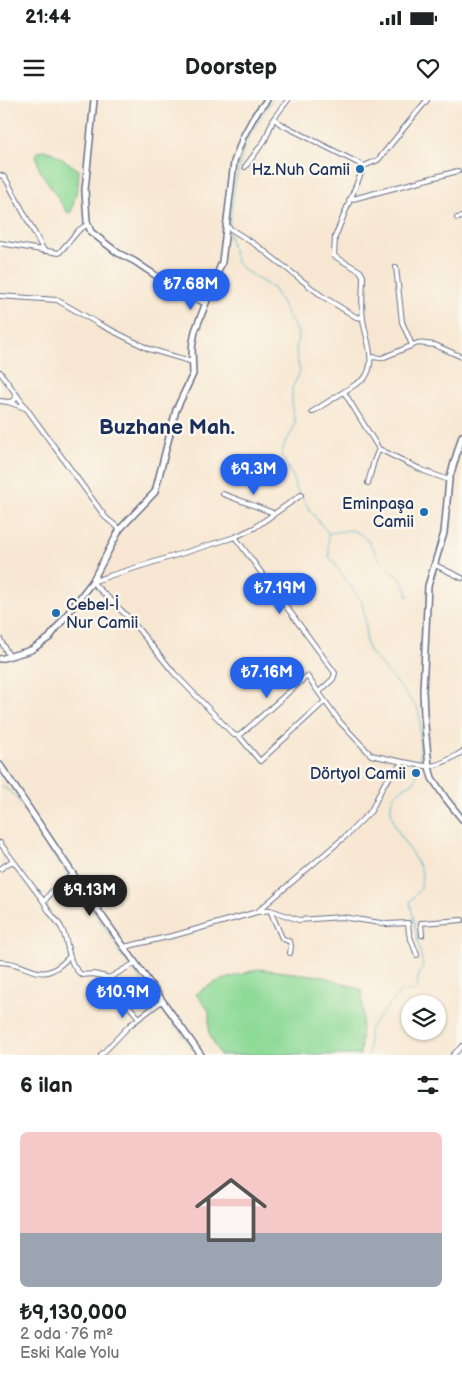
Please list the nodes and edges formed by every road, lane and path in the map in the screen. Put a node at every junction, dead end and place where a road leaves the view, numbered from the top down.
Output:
1 (94, 100) edge
2 (267, 100) edge
3 (288, 100) edge
4 (427, 100) edge
5 (274, 118) junction
6 (364, 166) junction
7 (246, 168) dead end
8 (458, 171) dead end
9 (0, 175) edge
10 (349, 200) junction
11 (88, 224) junction
12 (226, 226) junction
13 (0, 243) edge
14 (44, 251) junction
15 (396, 267) dead end
16 (0, 296) edge
17 (205, 302) junction
18 (363, 318) junction
19 (412, 345) junction
20 (371, 357) junction
21 (462, 357) edge
22 (192, 362) junction
23 (0, 372) edge
24 (344, 392) junction
25 (17, 395) junction
26 (0, 401) edge
27 (8, 402) junction
28 (26, 408) junction
29 (312, 412) dead end
30 (462, 436) edge
31 (379, 449) junction
32 (449, 480) junction
33 (368, 483) dead end
34 (223, 494) dead end
35 (301, 496) dead end
36 (273, 514) junction
37 (120, 529) junction
38 (235, 537) junction
39 (435, 565) junction
40 (462, 578) edge
41 (92, 582) junction
42 (0, 639) edge
43 (9, 656) junction
44 (0, 659) edge
45 (319, 692) junction
46 (325, 701) junction
47 (239, 736) junction
48 (462, 752) edge
49 (403, 762) junction
50 (0, 765) edge
51 (427, 766) junction
52 (462, 819) edge
53 (0, 844) edge
54 (12, 861) junction
55 (0, 868) edge
56 (71, 876) junction
57 (44, 902) junction
58 (270, 910) junction
59 (257, 912) junction
60 (462, 920) edge
61 (422, 935) dead end
62 (124, 947) junction
63 (290, 953) dead end
64 (417, 955) dead end
65 (69, 957) junction
66 (0, 962) edge
67 (135, 963) junction
68 (111, 978) junction
69 (90, 989) dead end
70 (162, 1001) junction
71 (139, 1018) junction
72 (462, 1046) edge
73 (100, 1055) edge
74 (201, 1055) edge
75 (453, 1055) edge

1 - 11 street
2 - 12 street
3 - 5 street
4 - 6 street
5 - 6 street
5 - 7 street
6 - 10 street
8 - 10 street
9 - 14 street
10 - 18 street
11 - 14 street
11 - 17 street
12 - 17 street
12 - 18 street
13 - 14 street
15 - 19 street
16 - 22 street
17 - 22 street
18 - 20 street
19 - 20 street
19 - 21 street
20 - 24 street
22 - 37 street
23 - 25 street
24 - 29 street
24 - 31 street
25 - 27 street
25 - 28 street
26 - 27 street
27 - 28 street
28 - 37 street
30 - 32 street
31 - 32 street
31 - 33 street
32 - 39 street
34 - 36 street
35 - 36 street
36 - 38 street
37 - 41 street
38 - 41 street
38 - 45 street
39 - 40 street
39 - 51 street
41 - 43 street
41 - 47 street
42 - 43 street
43 - 44 street
45 - 46 street
45 - 47 street
46 - 47 street
46 - 49 street
48 - 51 street
49 - 51 street
49 - 59 street
50 - 56 street
51 - 52 street
53 - 54 street
54 - 55 street
54 - 57 street
56 - 57 street
56 - 62 street
57 - 65 street
58 - 59 street
58 - 63 street
58 - 64 street
59 - 62 street
60 - 61 street
62 - 67 street
65 - 66 street
65 - 68 street
67 - 68 street
67 - 70 street
68 - 69 street
68 - 71 street
70 - 71 street
70 - 74 street
71 - 73 street
72 - 75 street

